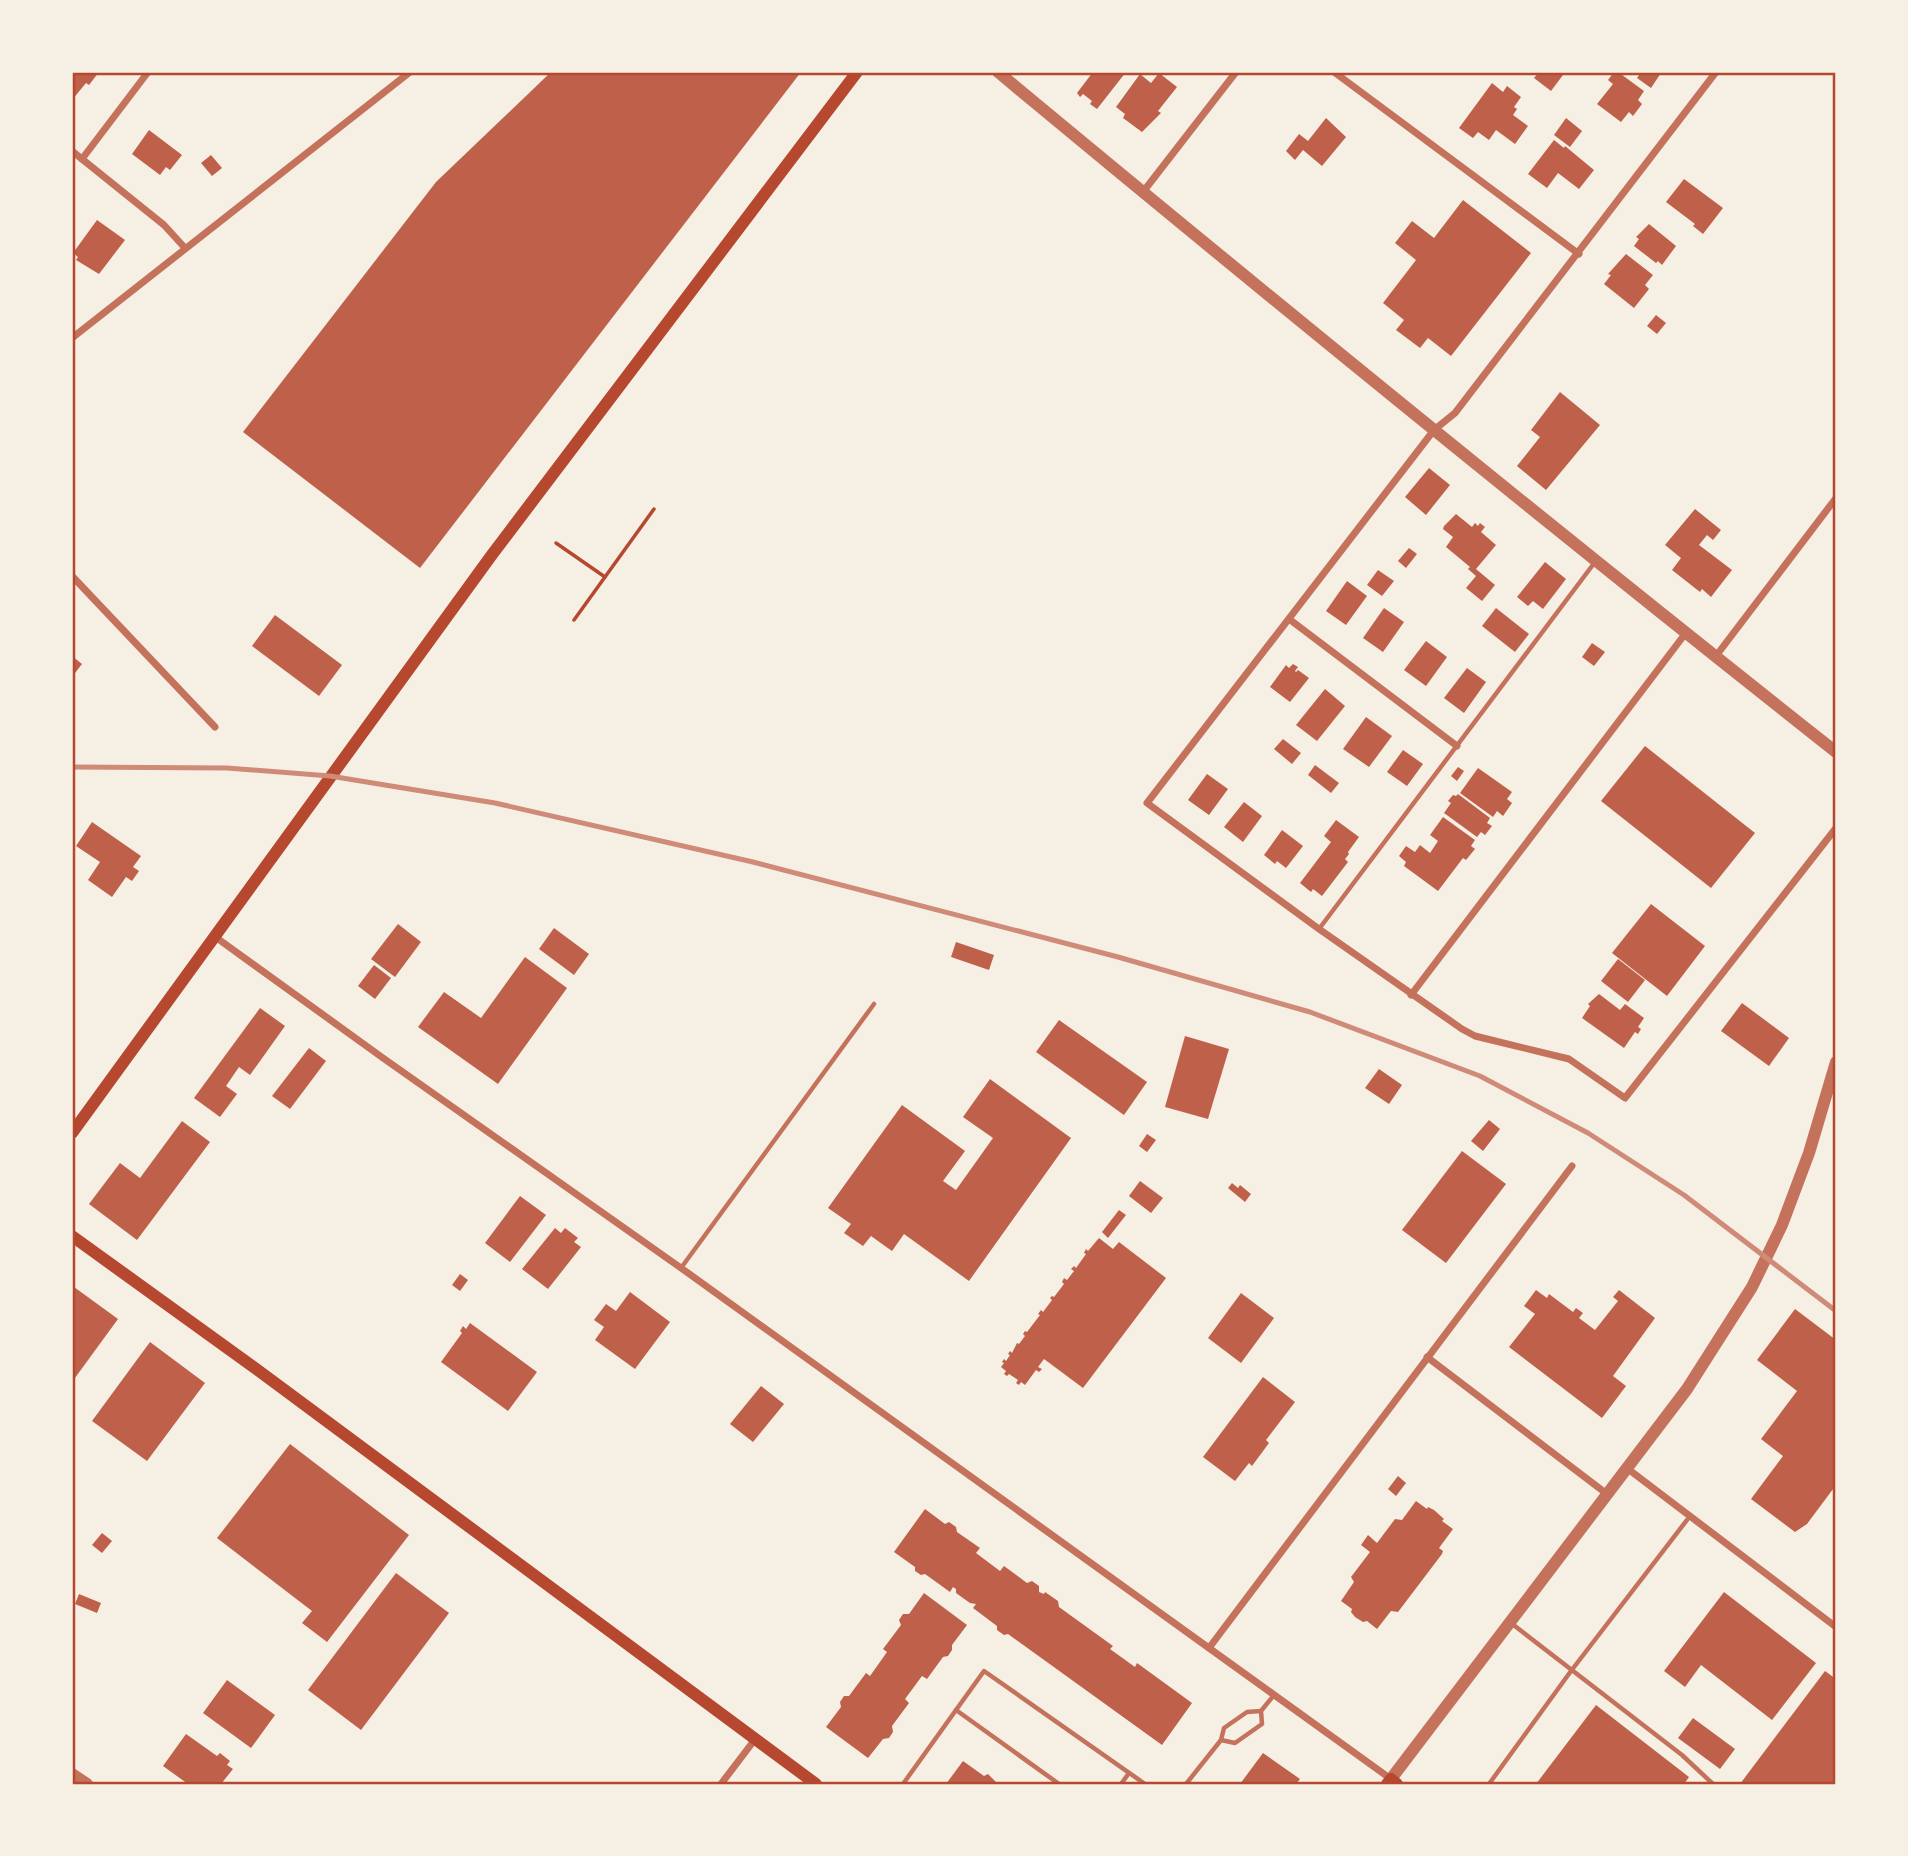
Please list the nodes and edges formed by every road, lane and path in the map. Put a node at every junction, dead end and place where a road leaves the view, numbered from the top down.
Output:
1 (148, 72) edge
2 (410, 72) edge
3 (857, 72) edge
4 (998, 72) edge
5 (1236, 72) edge
6 (1334, 72) edge
7 (1716, 72) edge
8 (72, 151) edge
9 (82, 159) junction
10 (1143, 192) junction
11 (185, 248) junction
12 (1579, 254) junction
13 (72, 338) edge
14 (1434, 430) junction
15 (1836, 498) edge
16 (654, 509) dead end
17 (556, 543) dead end
18 (1596, 561) junction
19 (72, 576) edge
20 (604, 577) junction
21 (1289, 619) junction
22 (573, 620) dead end
23 (1685, 634) junction
24 (1716, 656) junction
25 (215, 727) dead end
26 (1457, 746) junction
27 (1836, 752) edge
28 (1836, 828) edge
29 (1319, 929) junction
30 (214, 936) junction
31 (1411, 995) junction
32 (874, 1004) dead end
33 (1836, 1062) edge
34 (72, 1133) edge
35 (1572, 1166) dead end
36 (72, 1236) edge
37 (681, 1268) junction
38 (1427, 1357) junction
39 (1628, 1469) junction
40 (1607, 1494) junction
41 (1690, 1516) junction
42 (1510, 1622) junction
43 (1836, 1628) edge
44 (1209, 1648) junction
45 (1571, 1671) junction
46 (1274, 1695) junction
47 (956, 1710) junction
48 (1261, 1712) junction
49 (756, 1738) junction
50 (1221, 1740) junction
51 (1129, 1773) junction
52 (72, 1774) edge
53 (1392, 1783) edge
54 (87, 1784) edge
55 (721, 1784) edge
56 (816, 1784) edge
57 (903, 1784) edge
58 (1059, 1784) edge
59 (1121, 1784) edge
60 (1145, 1784) edge
61 (1186, 1784) edge
62 (1489, 1784) edge
63 (1713, 1784) edge

1 - 9 street
2 - 11 street
3 - 30 main road
4 - 10 street
5 - 10 street
6 - 12 street
7 - 12 street
8 - 9 street
9 - 11 street
10 - 14 street
11 - 13 street
12 - 14 street
14 - 18 street
14 - 21 street
15 - 24 street
16 - 20 path
17 - 20 path
18 - 23 street
18 - 26 lane
19 - 25 street
20 - 22 path
21 - 26 street
21 - 29 street
23 - 24 street
23 - 31 street
24 - 27 street
26 - 29 lane
28 - 31 street
29 - 31 street
30 - 34 main road
30 - 37 street
32 - 37 lane
33 - 39 street
35 - 38 street
36 - 49 main road
37 - 44 street
38 - 40 street
38 - 44 street
39 - 40 street
39 - 41 street
40 - 42 street
41 - 43 street
41 - 45 lane
42 - 45 lane
42 - 53 street
44 - 46 street
45 - 62 lane
45 - 63 lane
46 - 48 lane
46 - 53 street
47 - 51 lane
47 - 57 lane
47 - 58 lane
48 - 50 lane
48 - 50 lane
49 - 55 street
49 - 56 main road
50 - 61 lane
51 - 59 lane
51 - 60 lane
52 - 54 street

